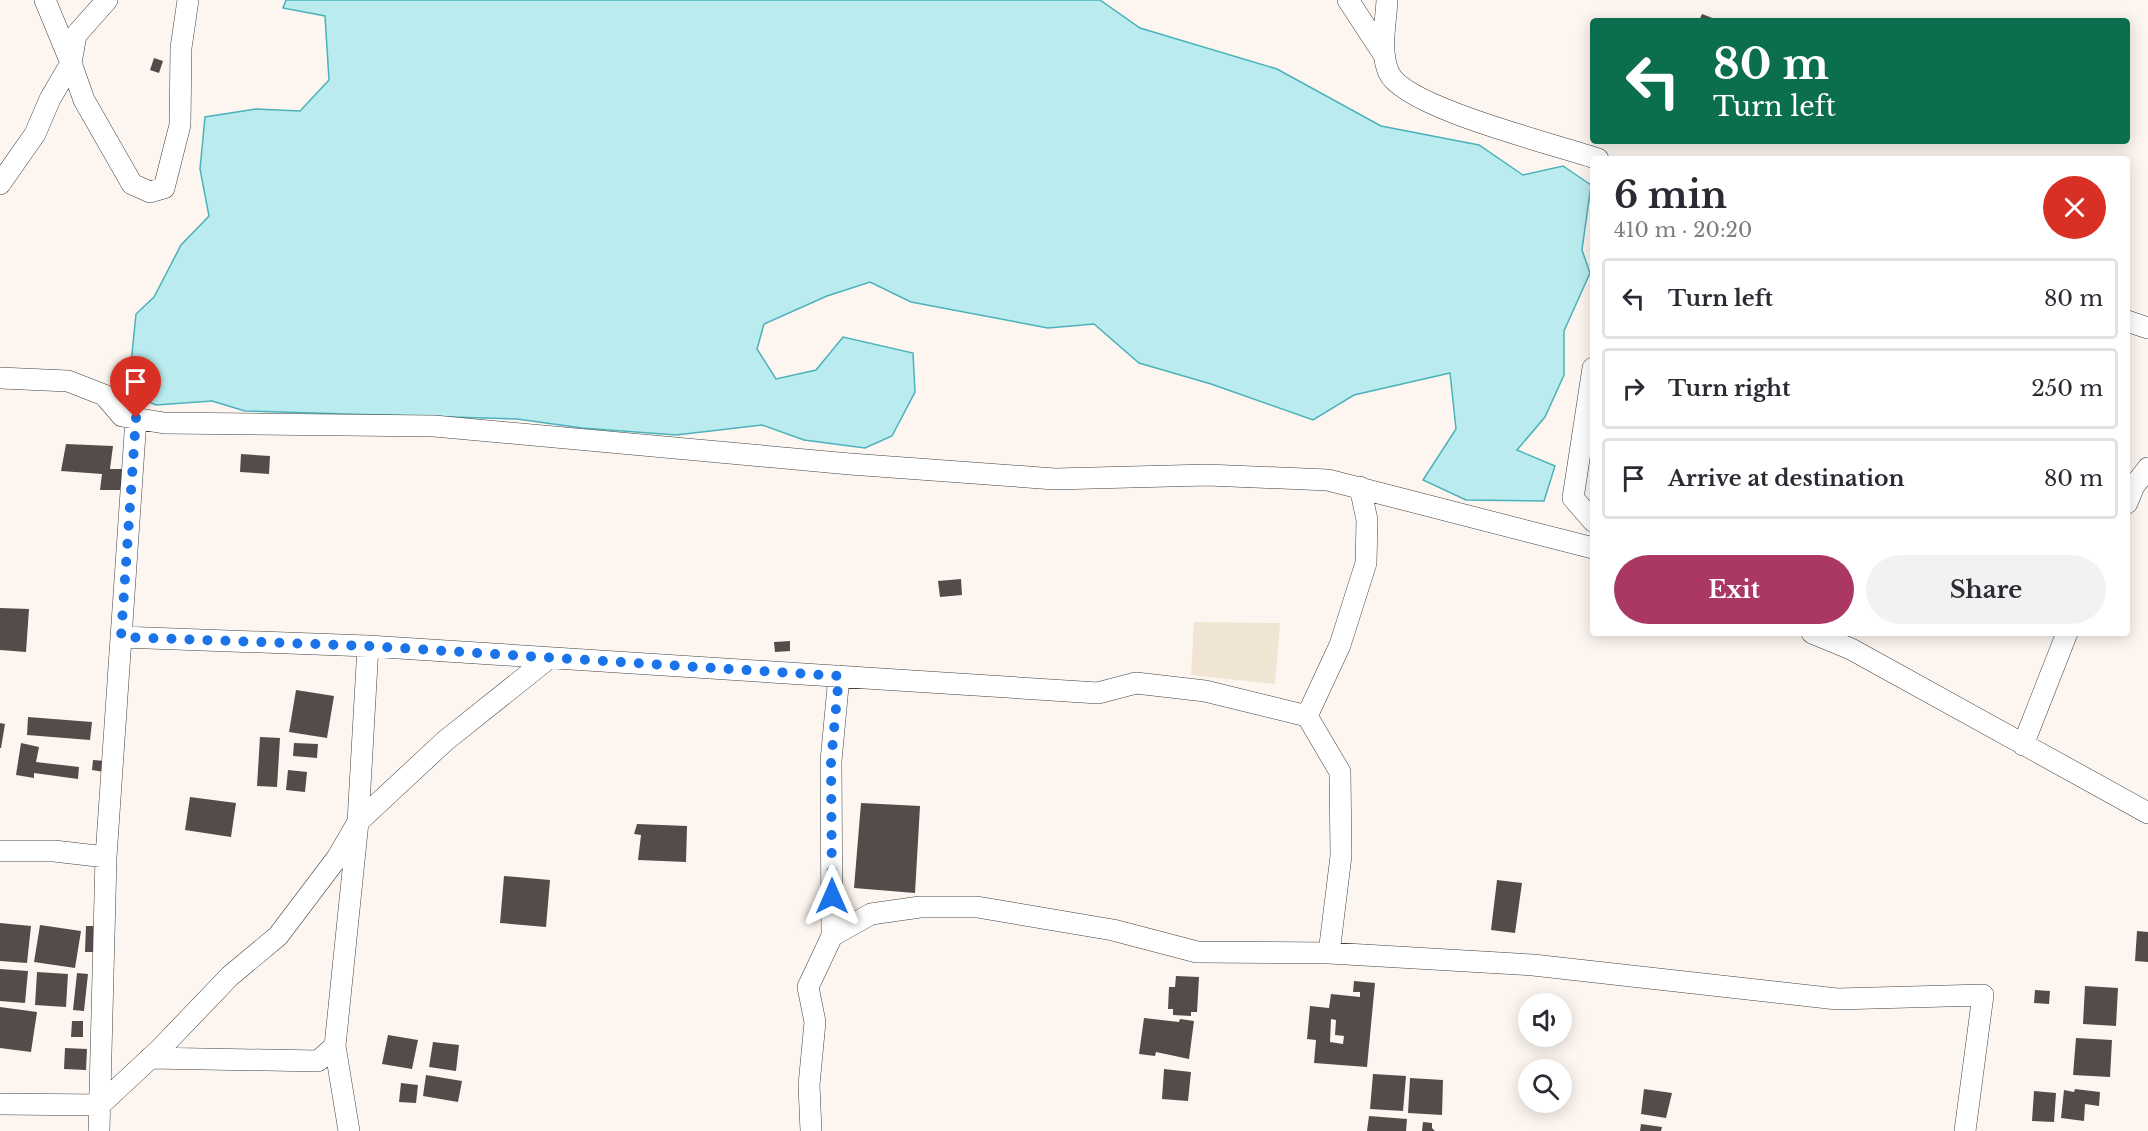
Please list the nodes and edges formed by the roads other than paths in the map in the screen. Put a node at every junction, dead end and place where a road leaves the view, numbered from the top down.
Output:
1 (107, 0) edge
2 (188, 0) edge
3 (1348, 0) edge
4 (1387, 0) edge
5 (47, 1) edge
6 (1384, 55) junction
7 (71, 63) junction
8 (1590, 157) edge
9 (0, 184) edge
10 (2130, 322) edge
11 (2148, 328) edge
12 (0, 378) edge
13 (1590, 387) edge
14 (136, 418) junction
15 (2148, 468) edge
16 (1360, 487) junction
17 (2130, 496) edge
18 (1590, 518) edge
19 (1590, 547) edge
20 (1819, 636) edge
21 (2066, 636) edge
22 (121, 637) junction
23 (368, 646) junction
24 (549, 658) junction
25 (839, 676) junction
26 (1307, 716) junction
27 (2022, 745) junction
28 (2148, 813) edge
29 (358, 822) junction
30 (0, 851) edge
31 (106, 856) junction
32 (832, 936) junction
33 (1329, 953) junction
34 (335, 1046) junction
35 (150, 1058) junction
36 (0, 1104) edge
37 (100, 1105) junction
38 (99, 1131) edge
39 (349, 1131) edge
40 (811, 1131) edge
41 (1965, 1131) edge

1 - 7 street
2 - 7 street
3 - 6 street
4 - 6 street
5 - 7 street
6 - 8 street
7 - 9 street
10 - 11 street
12 - 14 street
13 - 18 street
14 - 16 street
14 - 22 street
15 - 17 street
16 - 19 street
16 - 26 street
20 - 27 street
21 - 27 street
22 - 23 street
22 - 31 street
23 - 24 street
23 - 29 street
24 - 25 street
24 - 29 street
25 - 26 street
25 - 32 street
26 - 33 street
27 - 28 street
29 - 34 street
29 - 35 street
30 - 31 street
31 - 37 street
32 - 33 street
32 - 40 street
33 - 41 street
34 - 35 street
34 - 39 street
35 - 37 street
36 - 37 street
37 - 38 street

